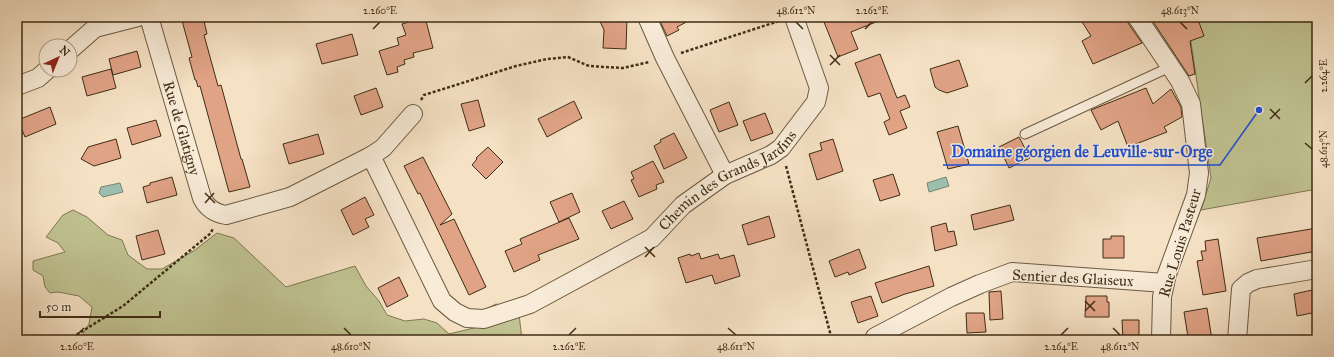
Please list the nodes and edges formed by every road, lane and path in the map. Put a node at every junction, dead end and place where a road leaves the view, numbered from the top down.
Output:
1 (138, 17) edge
2 (149, 17) edge
3 (647, 17) edge
4 (1137, 17) edge
5 (789, 18) edge
6 (78, 43) edge
7 (665, 58) junction
8 (1170, 66) junction
9 (38, 78) edge
10 (17, 86) edge
11 (413, 114) joint
12 (1025, 134) dead end
13 (781, 148) junction
14 (370, 156) junction
15 (725, 176) junction
16 (218, 214) junction
17 (1317, 269) edge
18 (1165, 283) junction
19 (874, 337) dead end
20 (68, 340) edge
21 (832, 340) edge
22 (1161, 340) edge
23 (1236, 340) edge

1 - 6 street
2 - 16 street, Rue de Glatigny
3 - 7 street
4 - 8 street, Rue Louis Pasteur
5 - 7 path
5 - 13 street, Chemin des Grands Jardins
7 - 11 path
7 - 15 street
8 - 12 lane
8 - 18 street, Rue Louis Pasteur
9 - 10 street
11 - 14 street
13 - 15 street, Chemin des Grands Jardins
13 - 21 path
14 - 15 street, Chemin des Grands Jardins
14 - 16 street
16 - 20 path
17 - 23 street
18 - 19 street, Sentier des Glaiseux
18 - 22 street, Rue Louis Pasteur

